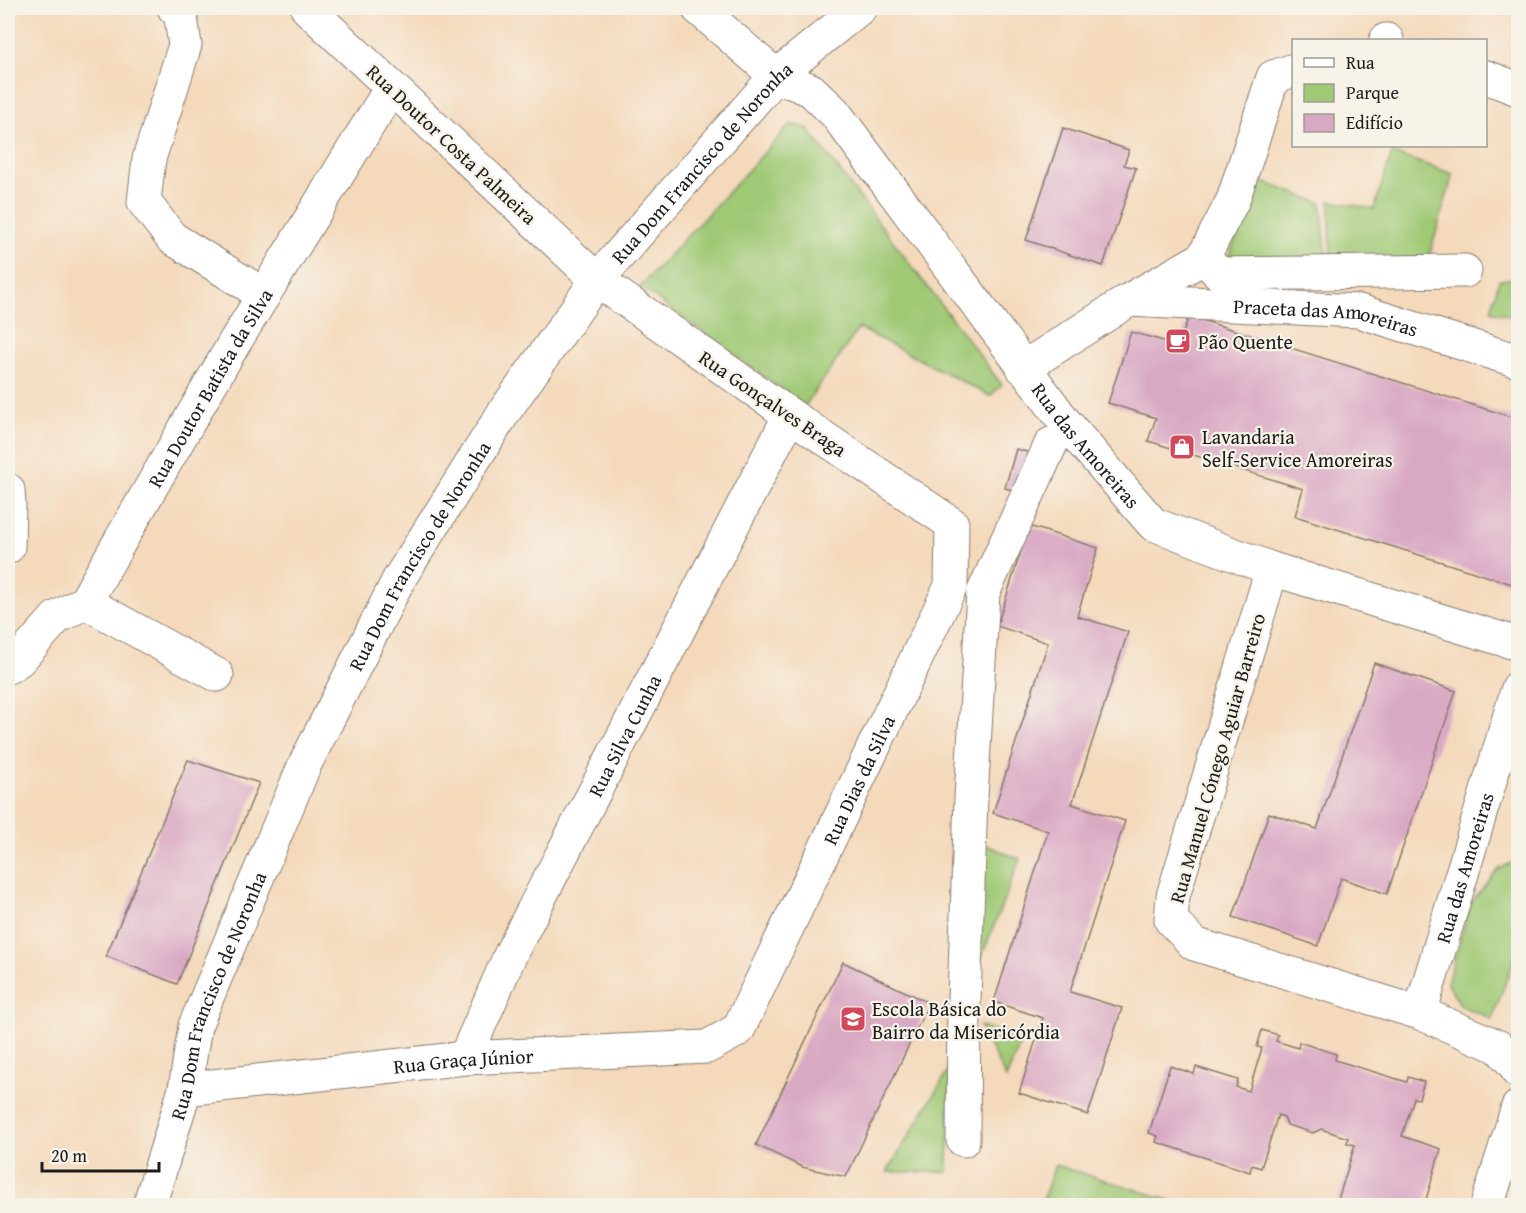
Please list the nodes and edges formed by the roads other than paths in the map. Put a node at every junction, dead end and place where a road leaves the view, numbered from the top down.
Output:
1 (174, 8) edge
2 (307, 8) edge
3 (698, 8) edge
4 (860, 8) edge
5 (1292, 70) edge
6 (776, 76) junction
7 (1487, 77) edge
8 (392, 88) junction
9 (1518, 89) edge
10 (1203, 258) junction
11 (1465, 271) dead end
12 (597, 280) junction
13 (264, 295) junction
14 (1129, 300) junction
15 (1518, 361) edge
16 (1023, 368) junction
17 (790, 415) junction
18 (1051, 444) dead end
19 (8, 490) edge
20 (952, 524) joint
21 (8, 547) edge
22 (1272, 569) junction
23 (85, 602) junction
24 (1518, 644) edge
25 (8, 667) edge
26 (217, 675) dead end
27 (1518, 688) edge
28 (1420, 1013) junction
29 (738, 1030) joint
30 (465, 1058) junction
31 (1518, 1072) edge
32 (185, 1089) junction
33 (1518, 1107) edge
34 (963, 1140) dead end
35 (149, 1206) edge
36 (1487, 1206) edge

1 - 13 street
2 - 8 street, Rua Doutor Costa Palmeira
3 - 6 street, Rua das Amoreiras
4 - 6 street, Rua Dom Francisco de Noronha
5 - 10 street
6 - 12 street, Rua Dom Francisco de Noronha
6 - 16 street, Rua das Amoreiras
7 - 9 street
8 - 12 street, Rua Doutor Costa Palmeira
8 - 13 street, Rua Doutor Batista da Silva
10 - 11 street
10 - 14 street
12 - 17 street, Rua Gonçalves Braga
12 - 32 street, Rua Dom Francisco de Noronha
13 - 23 street, Rua Doutor Batista da Silva
14 - 15 street, Praceta das Amoreiras
14 - 16 street
16 - 22 street, Rua das Amoreiras
17 - 20 street, Rua Gonçalves Braga
17 - 30 street, Rua Silva Cunha
18 - 34 street
19 - 21 street
20 - 29 street, Rua Dias da Silva
22 - 24 street, Rua das Amoreiras
22 - 28 street, Rua Manuel Cónego Aguiar Barreiro
23 - 25 street
23 - 26 street
27 - 28 street, Rua das Amoreiras
28 - 31 street, Rua Manuel Cónego Aguiar Barreiro
29 - 30 street, Rua Graça Júnior
30 - 32 street, Rua Graça Júnior
32 - 35 street, Rua Dom Francisco de Noronha
33 - 36 street

